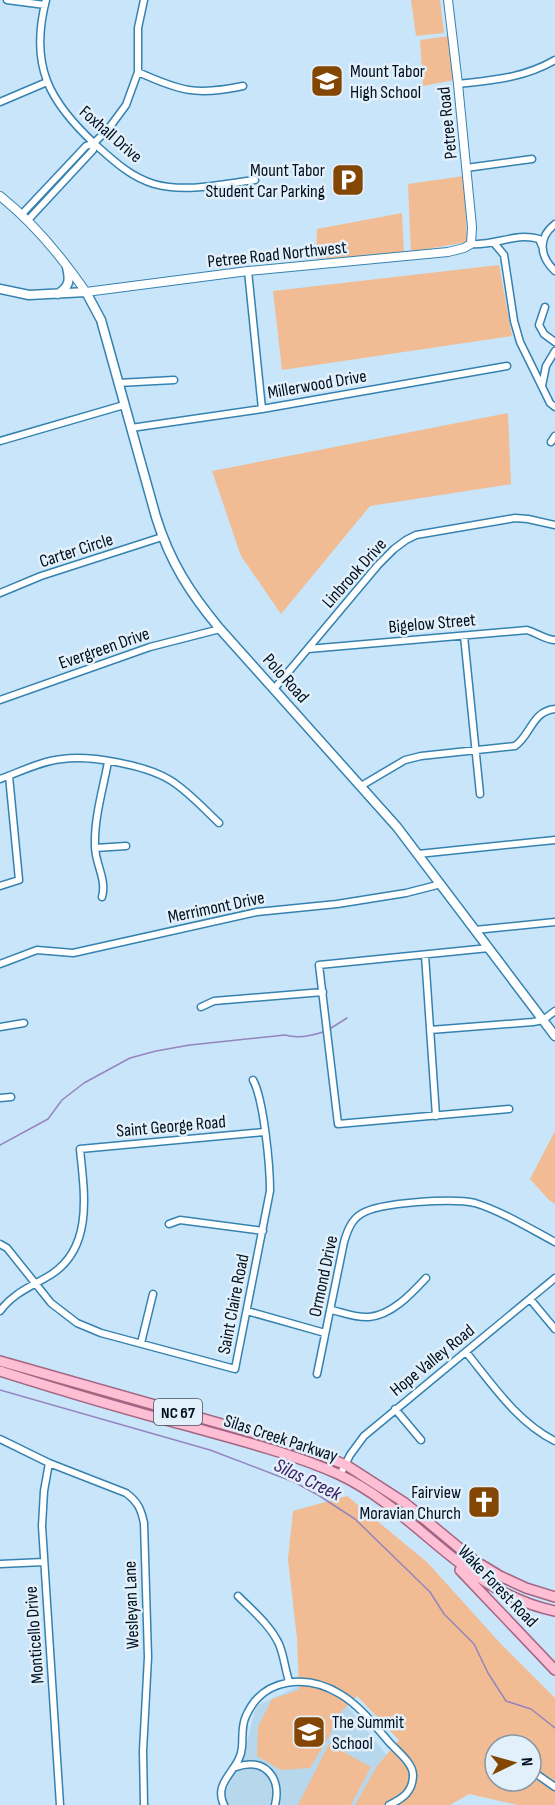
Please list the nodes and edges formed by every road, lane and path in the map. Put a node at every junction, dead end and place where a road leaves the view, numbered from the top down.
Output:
1 (7, 0) edge
2 (144, 0) edge
3 (448, 0) edge
4 (45, 3) edge
5 (555, 60) edge
6 (138, 72) junction
7 (47, 81) junction
8 (458, 84) junction
9 (243, 86) dead end
10 (0, 102) edge
11 (94, 143) junction
12 (532, 159) dead end
13 (466, 168) junction
14 (255, 180) dead end
15 (0, 196) edge
16 (25, 217) junction
17 (555, 224) edge
18 (494, 243) junction
19 (471, 244) junction
20 (542, 246) junction
21 (68, 267) junction
22 (555, 271) edge
23 (248, 272) junction
24 (0, 289) edge
25 (86, 292) junction
26 (57, 294) junction
27 (545, 307) dead end
28 (555, 342) edge
29 (554, 353) edge
30 (507, 366) dead end
31 (174, 380) dead end
32 (118, 383) junction
33 (542, 386) junction
34 (124, 405) junction
35 (555, 407) edge
36 (262, 409) junction
37 (131, 428) junction
38 (0, 441) edge
39 (555, 525) edge
40 (162, 537) junction
41 (0, 593) edge
42 (220, 629) junction
43 (464, 636) junction
44 (555, 640) edge
45 (308, 649) junction
46 (274, 689) junction
47 (0, 700) edge
48 (555, 709) edge
49 (476, 752) junction
50 (108, 762) junction
51 (9, 776) junction
52 (0, 779) edge
53 (361, 786) junction
54 (480, 794) dead end
55 (219, 823) dead end
56 (555, 840) edge
57 (126, 846) dead end
58 (95, 848) junction
59 (418, 854) junction
60 (441, 884) junction
61 (0, 886) edge
62 (102, 897) dead end
63 (555, 922) edge
64 (475, 930) junction
65 (489, 948) junction
66 (425, 955) junction
67 (0, 964) edge
68 (323, 992) junction
69 (201, 1007) dead end
70 (555, 1011) edge
71 (543, 1020) junction
72 (24, 1023) dead end
73 (0, 1027) edge
74 (430, 1030) junction
75 (555, 1036) edge
76 (253, 1080) dead end
77 (11, 1097) dead end
78 (0, 1098) edge
79 (509, 1109) dead end
80 (436, 1116) junction
81 (264, 1132) junction
82 (170, 1224) dead end
83 (263, 1231) junction
84 (555, 1242) edge
85 (0, 1244) edge
86 (426, 1278) dead end
87 (555, 1278) edge
88 (35, 1282) junction
89 (153, 1294) dead end
90 (530, 1299) junction
91 (332, 1310) junction
92 (0, 1311) edge
93 (247, 1311) junction
94 (555, 1329) edge
95 (325, 1333) junction
96 (141, 1343) junction
97 (466, 1352) junction
98 (0, 1361) edge
99 (0, 1371) edge
100 (317, 1374) dead end
101 (395, 1409) junction
102 (0, 1439) edge
103 (421, 1440) dead end
104 (555, 1441) edge
105 (49, 1463) junction
106 (346, 1465) junction
107 (340, 1475) junction
108 (442, 1551) junction
109 (44, 1562) junction
110 (0, 1564) edge
111 (238, 1596) dead end
112 (555, 1597) edge
113 (555, 1611) edge
114 (555, 1670) edge
115 (289, 1681) junction
116 (235, 1768) junction
117 (60, 1805) edge
118 (144, 1805) edge
119 (224, 1805) edge
120 (275, 1805) edge
121 (389, 1805) edge

1 - 4 street
2 - 6 street
3 - 8 street, Petree Road
4 - 7 street, Foxhall Drive
5 - 8 street
6 - 9 street
6 - 11 street
7 - 10 street
7 - 11 street, Foxhall Drive
8 - 13 street, Petree Road
11 - 14 street, Foxhall Drive
11 - 16 street
12 - 13 street
13 - 19 street, Petree Road
15 - 16 street
16 - 21 street
17 - 20 street
18 - 19 street
18 - 20 street
18 - 33 street
19 - 23 street, Petree Road Northwest
20 - 22 street
21 - 25 street
21 - 26 main road
23 - 25 street, Petree Road Northwest
23 - 36 street
24 - 26 main road
25 - 26 main road
25 - 32 main road, Polo Road
27 - 28 street
29 - 33 street
30 - 36 street, Millerwood Drive
31 - 32 street
32 - 34 main road, Polo Road
33 - 35 street
34 - 37 main road, Polo Road
34 - 38 street
36 - 37 street, Millerwood Drive
37 - 40 main road, Polo Road
39 - 45 street, Linbrook Drive
40 - 41 street, Carter Circle
40 - 42 main road, Polo Road
42 - 46 main road, Polo Road
42 - 47 street, Evergreen Drive
43 - 44 street, Bigelow Street
43 - 45 street, Bigelow Street
43 - 49 street
45 - 46 street, Linbrook Drive
46 - 53 main road, Polo Road
48 - 49 street
49 - 53 street
49 - 54 street
50 - 51 street
50 - 55 street
50 - 58 street
51 - 52 street
51 - 61 street
53 - 59 main road, Polo Road
56 - 59 street
57 - 58 street
58 - 62 street
59 - 60 main road, Polo Road
60 - 64 main road, Polo Road
60 - 67 street, Merrimont Drive
63 - 64 street
64 - 65 main road, Polo Road
65 - 66 street
65 - 71 main road, Polo Road
66 - 68 street
66 - 74 street
68 - 69 street
68 - 80 street
70 - 71 street
71 - 74 street
71 - 75 main road, Polo Road
72 - 73 street
74 - 80 street
76 - 81 street, Saint Claire Road
77 - 78 street
79 - 80 street
81 - 83 street, Saint Claire Road
81 - 88 street, Saint George Road
82 - 83 street
83 - 93 street, Saint Claire Road
84 - 91 street, Ormond Drive
85 - 88 street, Saint Claire Road
86 - 91 street
87 - 90 street, Hope Valley Road
88 - 92 street
88 - 96 street, Saint Claire Road
89 - 96 street
90 - 94 street
90 - 97 street, Hope Valley Road
91 - 95 street, Ormond Drive
93 - 95 street
93 - 96 street, Saint Claire Road
95 - 100 street, Ormond Drive
97 - 101 street, Hope Valley Road
97 - 104 street
98 - 106 main road, Silas Creek Parkway / NC 67
99 - 107 main road, Silas Creek Parkway / NC 67
101 - 103 street
101 - 106 street, Hope Valley Road
102 - 105 street, Wesleyan Lane
105 - 109 street, Monticello Drive
105 - 118 street, Wesleyan Lane
106 - 107 street, Hope Valley Road
106 - 112 main road, Silas Creek Parkway / NC 67
107 - 108 main road, Silas Creek Parkway / NC 67
108 - 113 main road, Silas Creek Parkway
108 - 114 main road, Wake Forest Road / NC 67
109 - 110 street
109 - 117 street, Monticello Drive
111 - 115 street
115 - 116 street
115 - 121 street
116 - 119 street
116 - 120 street

